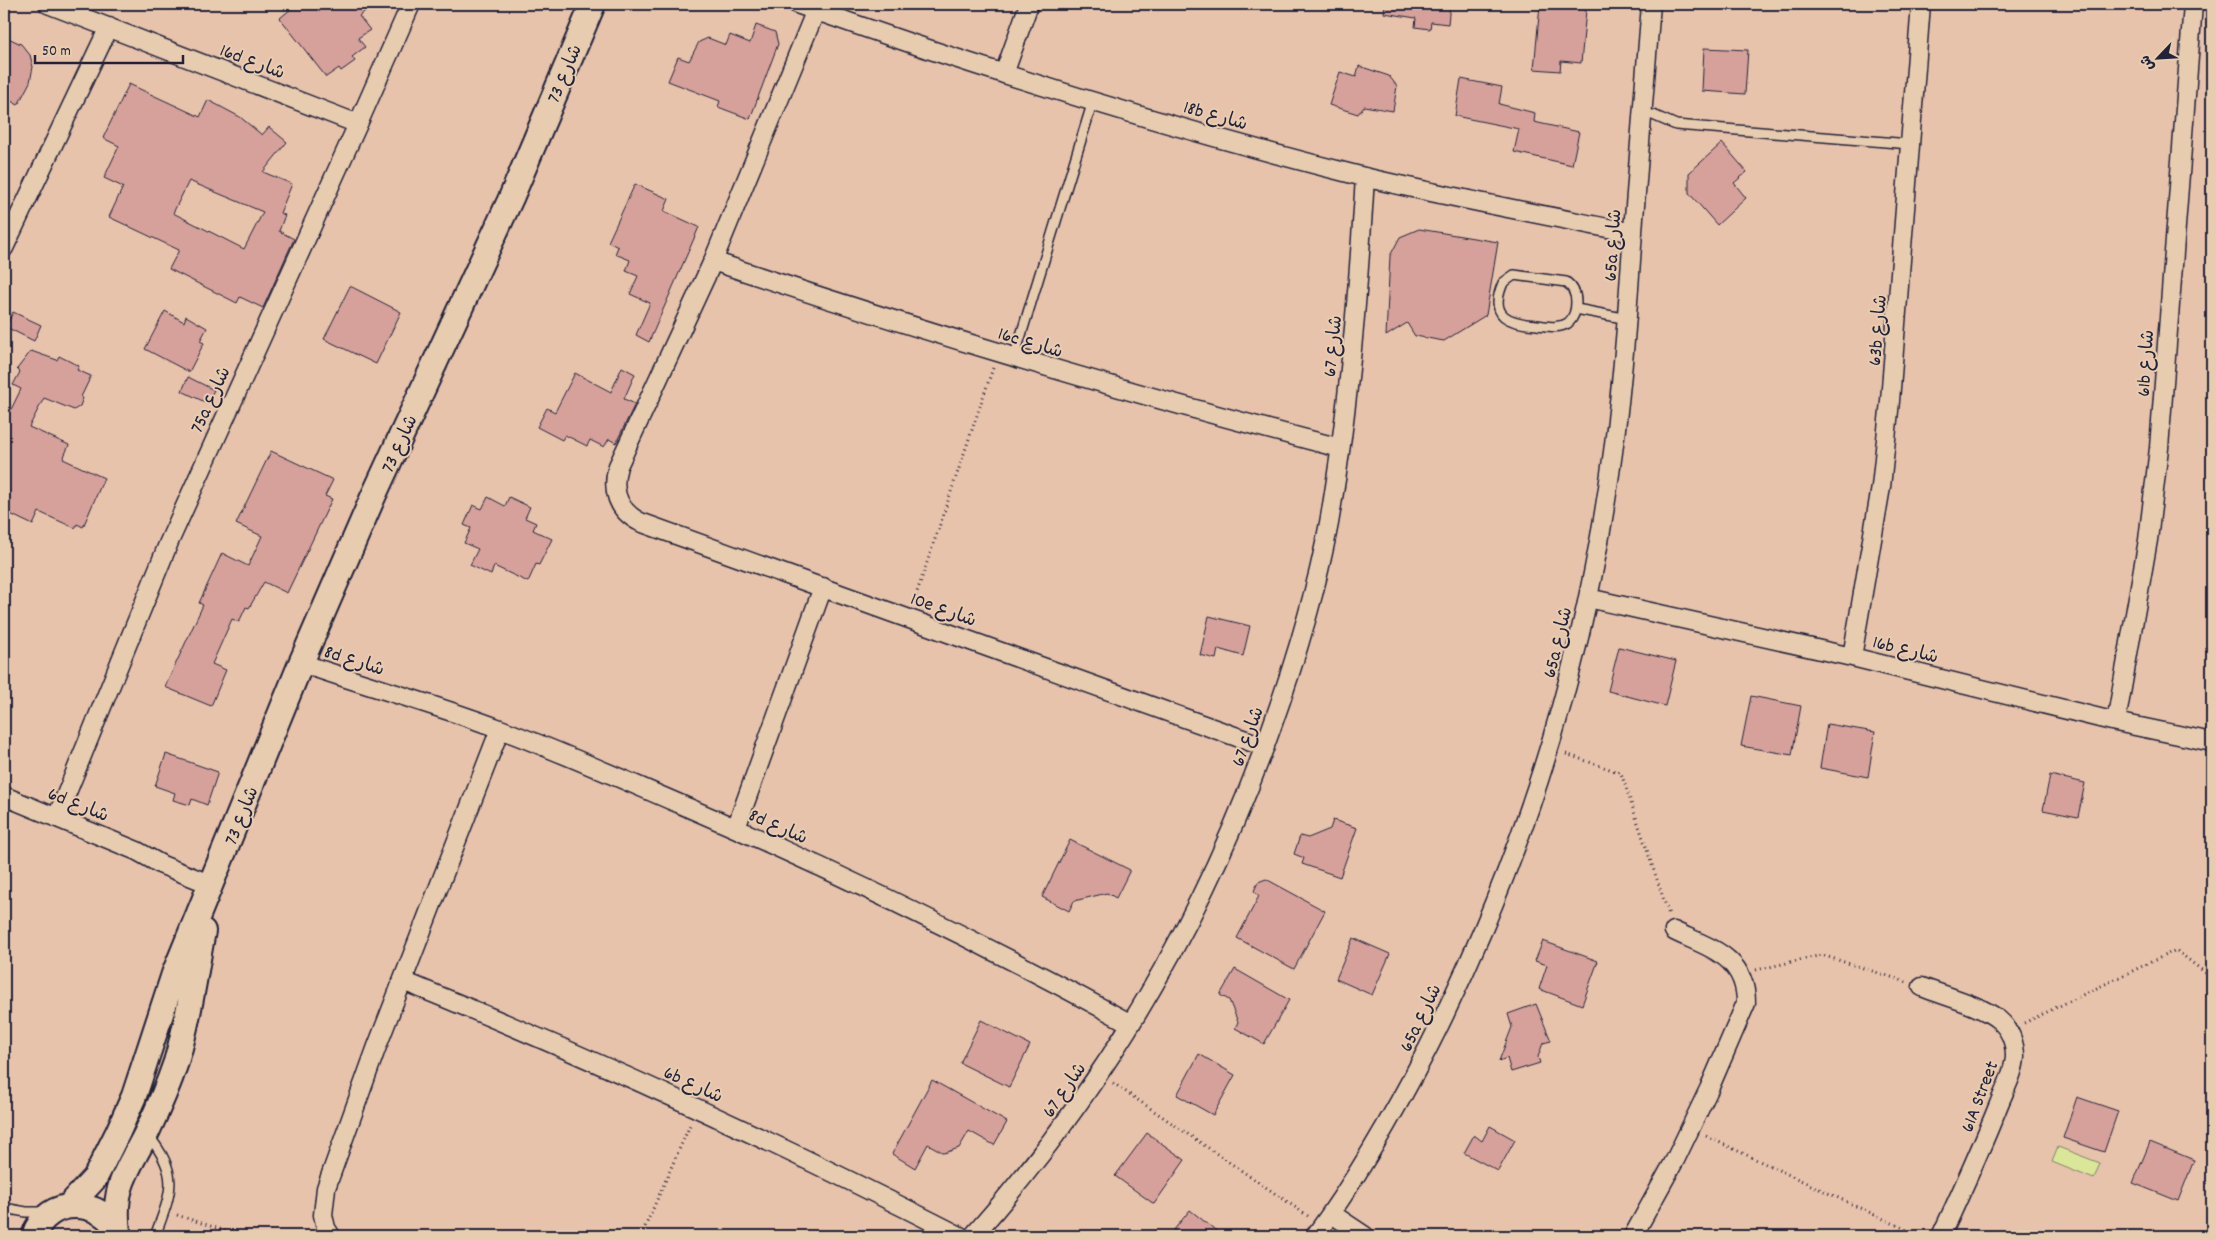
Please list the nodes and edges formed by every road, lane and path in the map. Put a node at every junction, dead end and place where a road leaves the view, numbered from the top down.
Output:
1 (48, 4) edge
2 (410, 4) edge
3 (593, 4) edge
4 (798, 4) edge
5 (1029, 4) edge
6 (1651, 4) edge
7 (1921, 4) edge
8 (2193, 4) edge
9 (816, 10) junction
10 (109, 27) junction
11 (1004, 74) junction
12 (1093, 101) junction
13 (1642, 114) junction
14 (358, 124) junction
15 (1910, 144) junction
16 (1365, 177) junction
17 (1633, 233) junction
18 (4, 248) edge
19 (713, 261) junction
20 (1576, 310) junction
21 (1628, 319) junction
22 (1006, 356) junction
23 (1340, 448) junction
24 (823, 588) junction
25 (1588, 598) junction
26 (908, 618) junction
27 (1852, 657) junction
28 (303, 658) junction
29 (2116, 722) junction
30 (500, 729) junction
31 (2212, 742) edge
32 (1265, 747) junction
33 (1549, 748) junction
34 (4, 796) edge
35 (57, 816) junction
36 (736, 828) junction
37 (214, 879) junction
38 (1674, 931) joint
39 (1741, 974) junction
40 (2212, 978) edge
41 (403, 981) junction
42 (1922, 987) joint
43 (1131, 1024) junction
44 (2008, 1031) junction
45 (1100, 1075) junction
46 (698, 1108) junction
47 (1690, 1128) junction
48 (147, 1133) junction
49 (4, 1208) edge
50 (62, 1208) junction
51 (165, 1210) junction
52 (1323, 1225) edge
53 (329, 1232) edge
54 (119, 1234) edge
55 (34, 1236) edge
56 (156, 1236) edge
57 (241, 1236) edge
58 (641, 1236) edge
59 (960, 1236) edge
60 (973, 1236) edge
61 (1365, 1236) edge
62 (1633, 1236) edge
63 (1920, 1236) edge
64 (1941, 1236) edge

1 - 10 street, 16d شارع
2 - 14 street, 75a شارع
3 - 28 street, شارع 73
4 - 9 street, 18b شارع
5 - 11 street
6 - 13 street, 65a شارع
7 - 15 street, 63b شارع
8 - 29 street, 61b شارع
9 - 11 street, 18b شارع
9 - 19 street
10 - 14 street, 16d شارع
10 - 18 street
11 - 12 street, 18b شارع
12 - 16 street, 18b شارع
12 - 22 lane
13 - 15 lane
13 - 17 street, 65a شارع
14 - 35 street, 75a شارع
15 - 27 street, 63b شارع
16 - 17 street, 18b شارع
16 - 23 street, شارع 67
17 - 21 street, 65a شارع
19 - 22 street, 16c شارع
19 - 24 street, 10e شارع
20 - 20 lane
20 - 21 lane
21 - 25 street, 65a شارع
22 - 23 street, 16c شارع
22 - 26 path
23 - 32 street, شارع 67
24 - 26 street, 10e شارع
24 - 36 street
25 - 27 street, 16b شارع
25 - 33 street, 65a شارع
26 - 32 street, 10e شارع
27 - 29 street, 16b شارع
28 - 30 street, 8d شارع
28 - 37 street, شارع 73
29 - 31 street, 16b شارع
30 - 36 street, 8d شارع
30 - 41 street
32 - 43 street, شارع 67
33 - 38 path
33 - 52 street, 65a شارع
34 - 35 street, 6d شارع
35 - 37 street, 6d شارع
36 - 43 street, 8d شارع
37 - 48 street, شارع 73
37 - 50 street, شارع 73
38 - 39 street
39 - 42 path
39 - 47 street
40 - 44 path
41 - 46 street, 6b شارع
41 - 53 street
42 - 44 street
43 - 45 street, شارع 67
44 - 64 street, 61A Street
45 - 52 path
45 - 60 street, شارع 67
46 - 58 path
46 - 59 street, 6b شارع
47 - 62 street
47 - 63 path
48 - 51 lane
48 - 54 street, شارع 73
49 - 50 lane
50 - 54 street
50 - 55 street, شارع 73
51 - 56 lane
51 - 57 path
52 - 61 street

